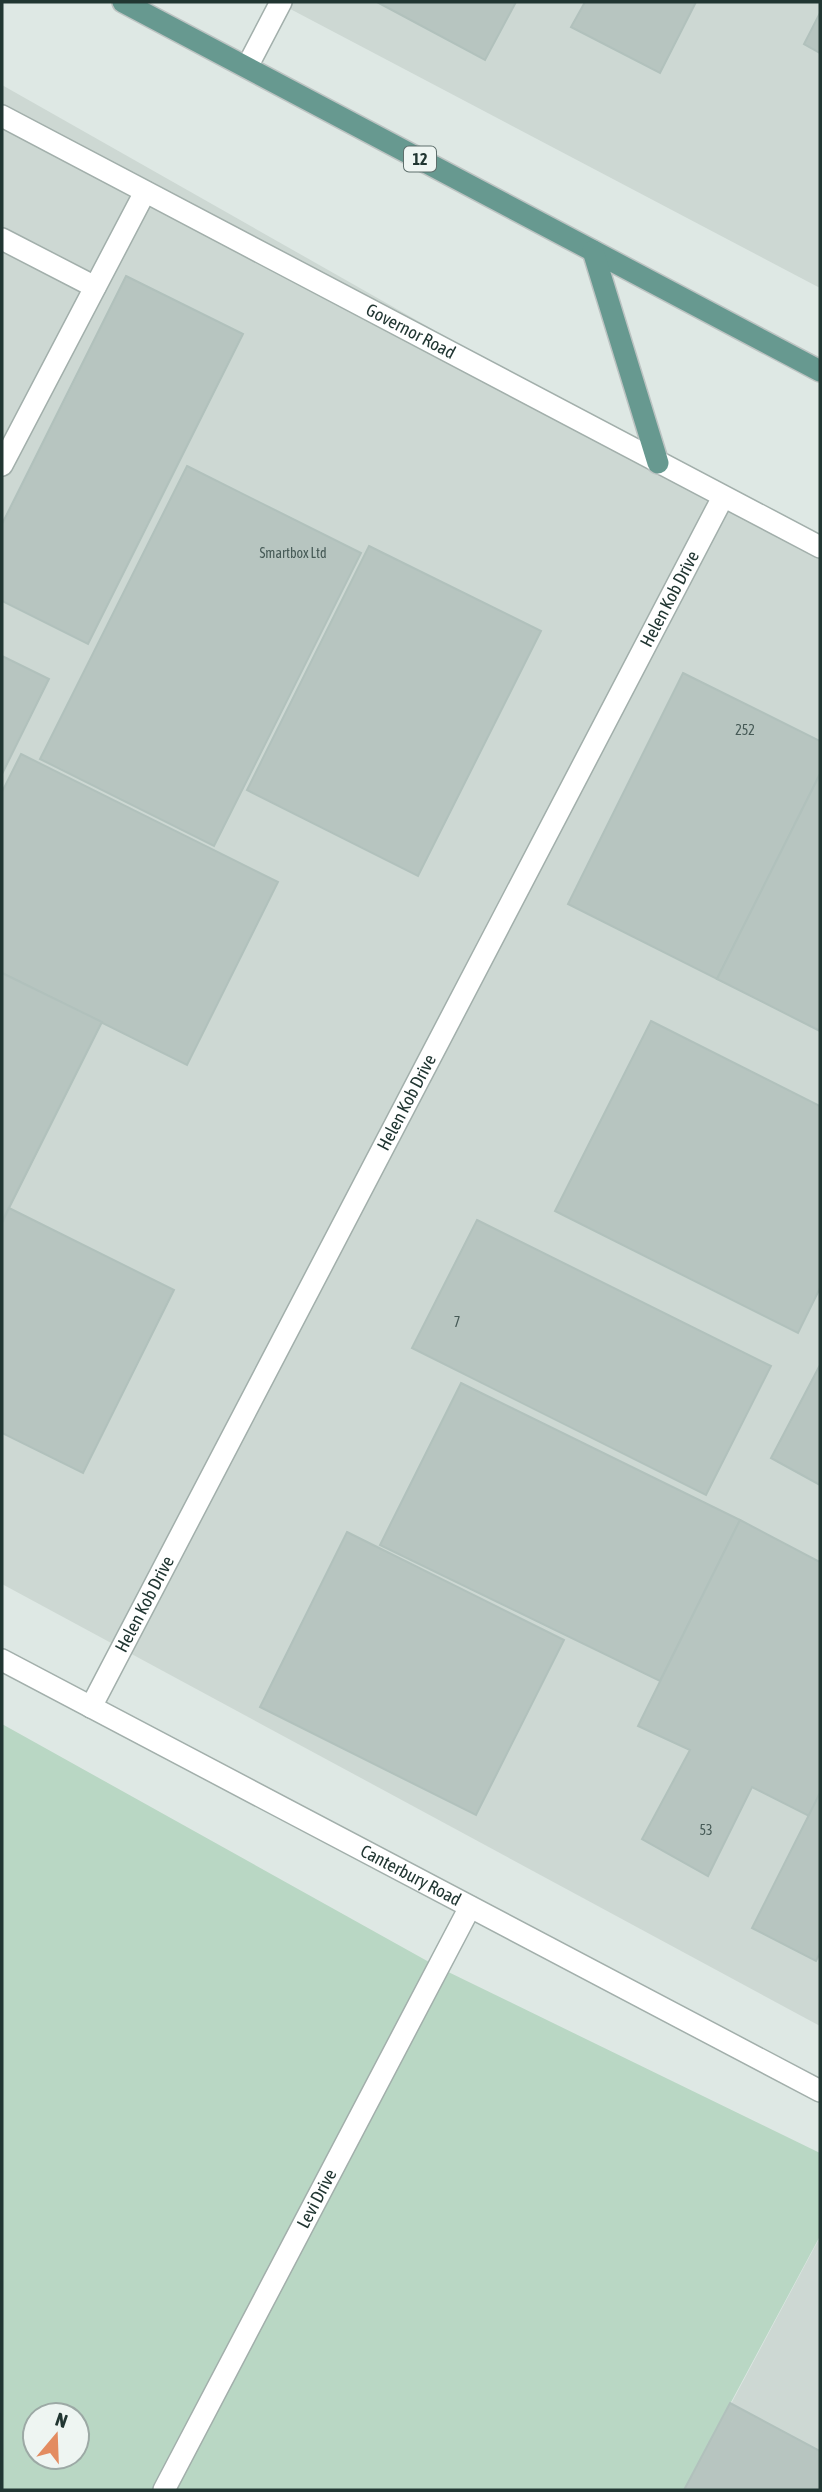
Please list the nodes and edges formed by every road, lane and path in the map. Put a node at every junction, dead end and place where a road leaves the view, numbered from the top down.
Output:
1 (123, 2) edge
2 (281, 2) edge
3 (247, 67) junction
4 (2, 116) edge
5 (145, 192) junction
6 (2, 239) edge
7 (593, 251) junction
8 (95, 287) junction
9 (820, 371) edge
10 (659, 463) junction
11 (2, 464) edge
12 (723, 497) junction
13 (820, 547) edge
14 (2, 1660) edge
15 (91, 1707) junction
16 (470, 1907) junction
17 (820, 2091) edge
18 (163, 2490) edge

1 - 3 main road, 12
2 - 3 street
3 - 7 main road, 12
4 - 5 street, Governor Road
5 - 8 street
5 - 10 street, Governor Road
6 - 8 street
7 - 9 main road, 12
7 - 10 main road
8 - 11 street
10 - 12 street, Governor Road
12 - 13 street, Governor Road
12 - 15 street, Helen Kob Drive
14 - 15 street, Canterbury Road
15 - 16 street, Canterbury Road
16 - 17 street, Canterbury Road
16 - 18 street, Levi Drive

